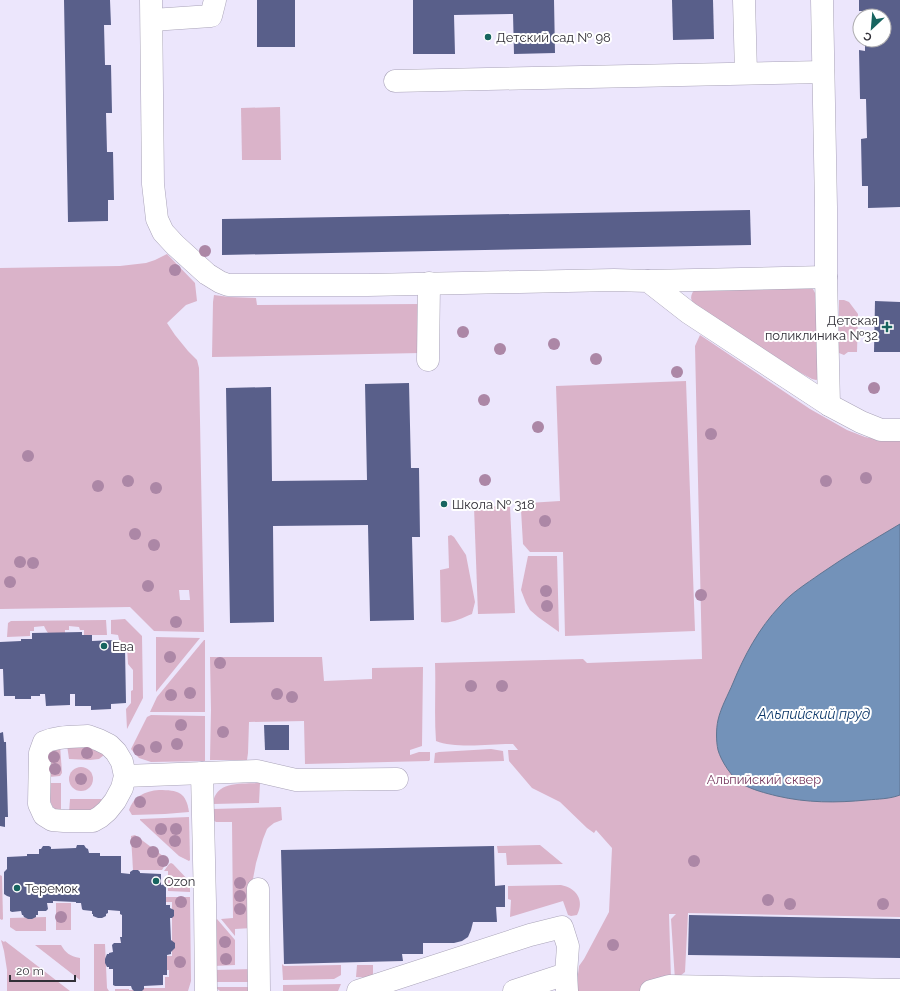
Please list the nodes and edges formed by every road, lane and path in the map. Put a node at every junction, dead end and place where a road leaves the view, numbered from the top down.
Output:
1 (215, 0) edge
2 (744, 0) edge
3 (822, 0) edge
4 (151, 10) edge
5 (823, 72) junction
6 (746, 73) junction
7 (395, 80) dead end
8 (826, 277) junction
9 (648, 281) junction
10 (429, 284) junction
11 (428, 360) dead end
12 (830, 405) junction
13 (900, 430) edge
14 (202, 772) junction
15 (126, 776) junction
16 (397, 779) dead end
17 (258, 889) dead end
18 (567, 983) edge
19 (900, 990) edge
20 (206, 991) edge
21 (259, 991) edge
22 (358, 991) edge
23 (514, 991) edge
24 (651, 991) edge

1 - 4 lane
2 - 6 lane
3 - 5 lane
4 - 10 lane
5 - 6 lane
5 - 8 lane
6 - 7 lane
8 - 9 lane
8 - 12 lane
9 - 10 lane
9 - 12 lane
10 - 11 lane
12 - 13 lane
14 - 15 lane
14 - 16 lane
14 - 20 lane
15 - 15 lane
17 - 21 lane
18 - 22 lane
18 - 23 lane
19 - 24 lane

